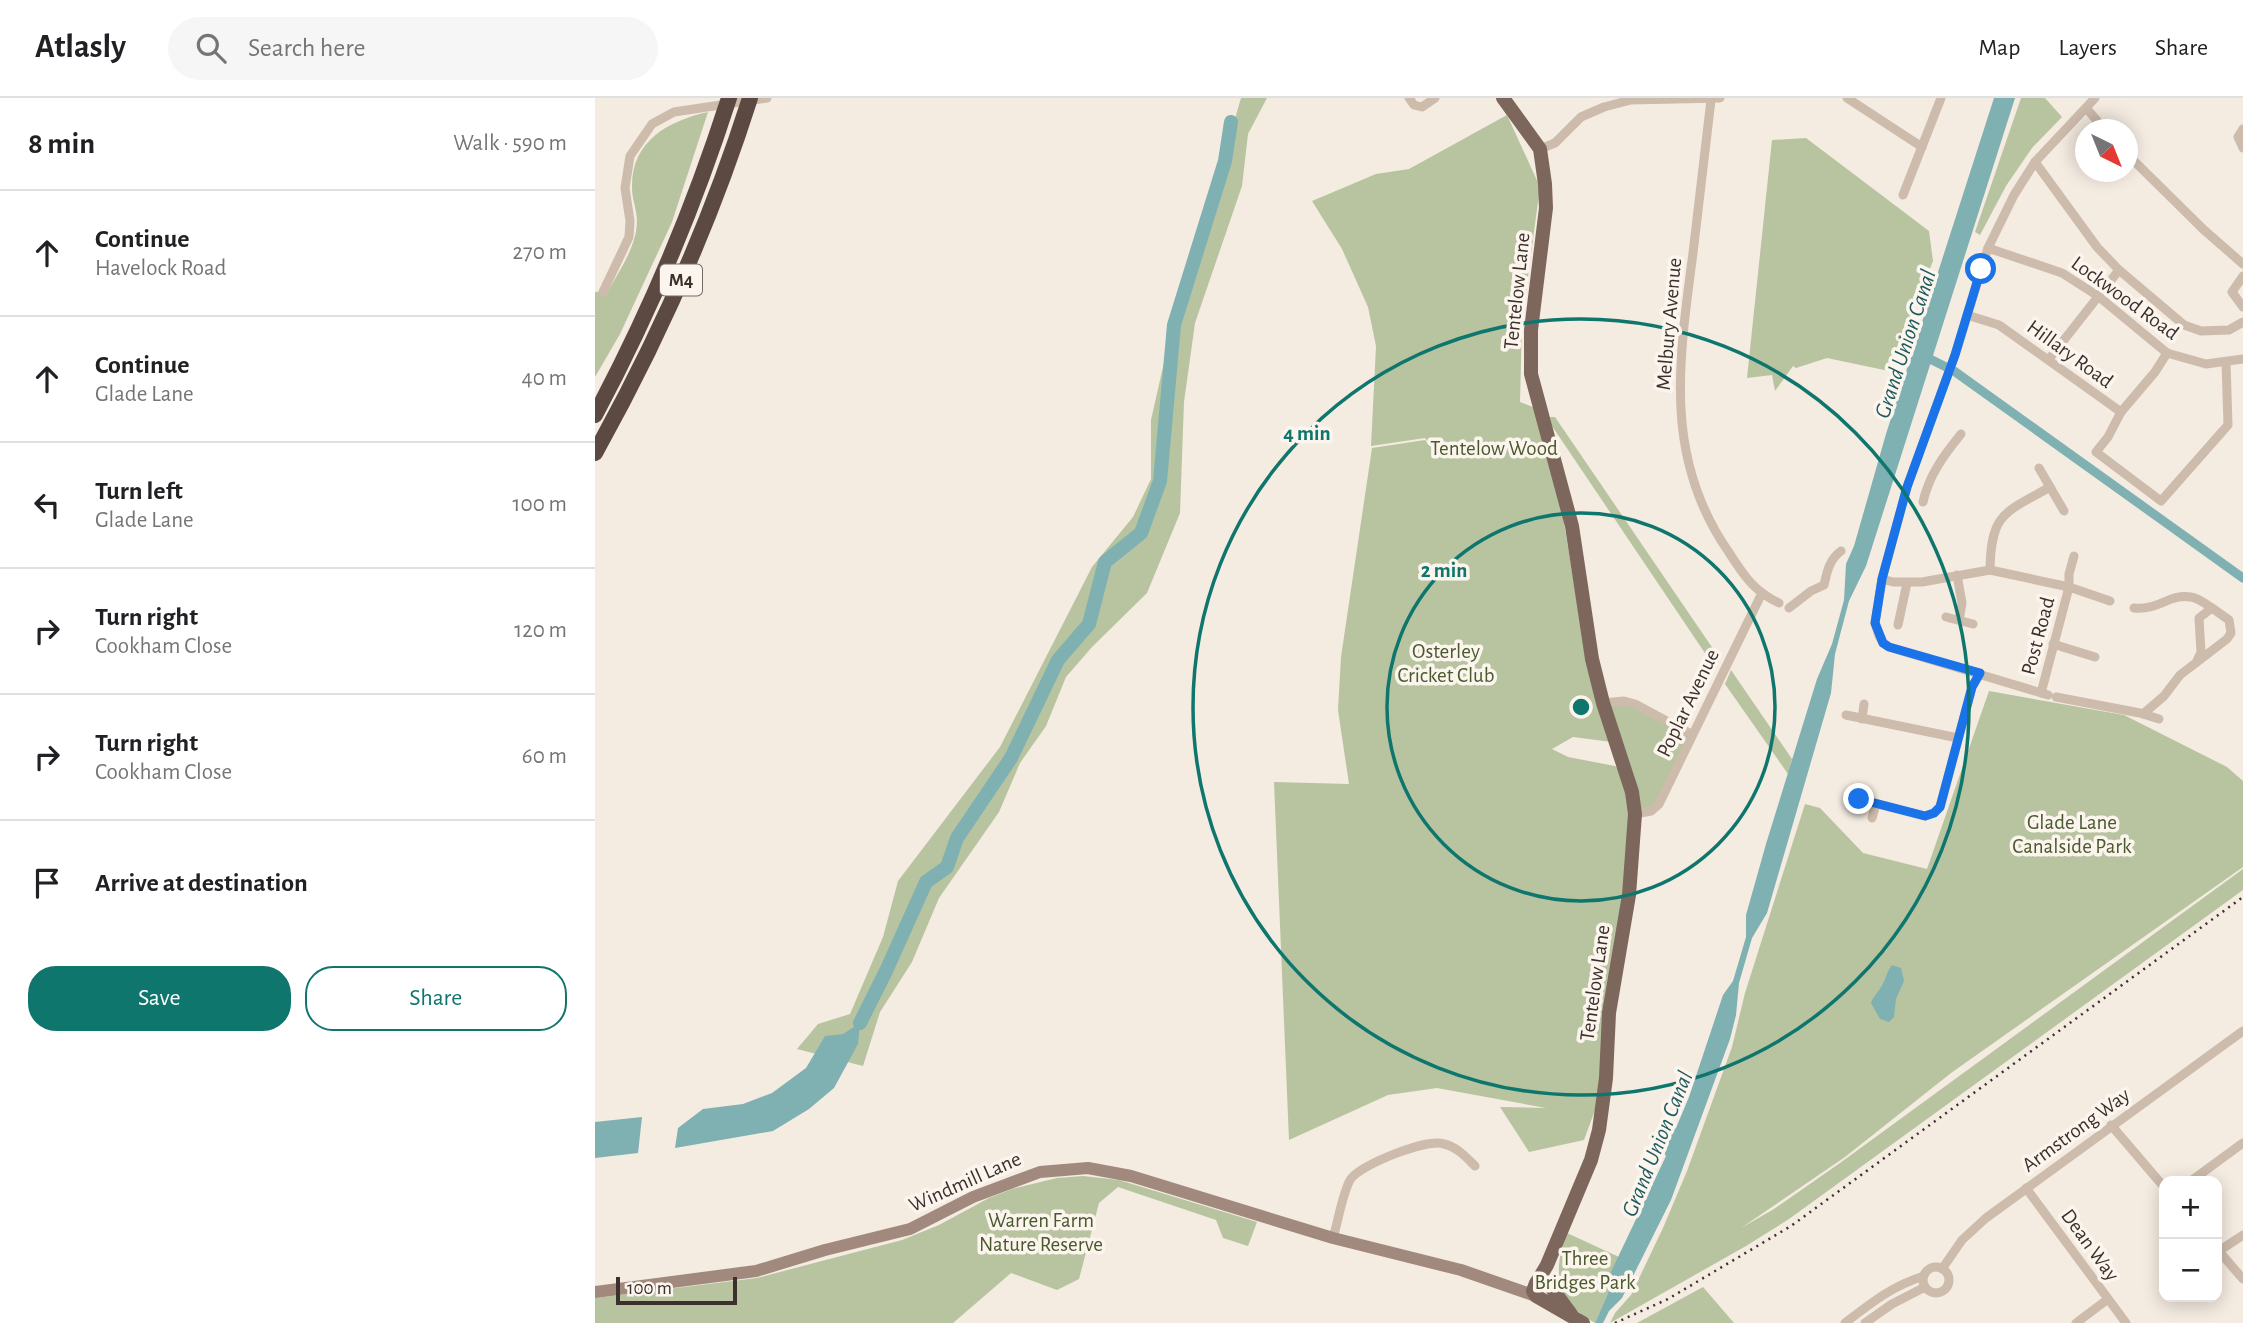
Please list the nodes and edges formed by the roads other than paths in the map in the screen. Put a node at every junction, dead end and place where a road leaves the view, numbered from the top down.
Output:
1 (729, 98) edge
2 (750, 98) edge
3 (767, 98) edge
4 (1409, 98) edge
5 (1435, 98) edge
6 (1503, 98) edge
7 (1847, 98) edge
8 (1941, 98) edge
9 (2095, 98) edge
10 (1716, 99) edge
11 (2087, 109) junction
12 (2096, 119) edge
13 (2243, 129) edge
14 (1922, 147) junction
15 (2243, 148) edge
16 (1540, 149) junction
17 (2035, 162) junction
18 (2138, 165) edge
19 (1903, 195) dead end
20 (1988, 248) junction
21 (2243, 264) edge
22 (2119, 270) junction
23 (2243, 276) edge
24 (603, 292) dead end
25 (2098, 296) junction
26 (2243, 307) edge
27 (1967, 315) junction
28 (2243, 322) edge
29 (2167, 353) junction
30 (2049, 359) junction
31 (2243, 359) edge
32 (2226, 362) junction
33 (2121, 412) junction
34 (595, 415) edge
35 (1961, 434) dead end
36 (595, 453) edge
37 (2039, 468) dead end
38 (2050, 486) junction
39 (1907, 487) junction
40 (2064, 511) dead end
41 (1841, 551) dead end
42 (2074, 556) dead end
43 (1990, 569) junction
44 (1957, 575) junction
45 (1882, 579) junction
46 (1907, 583) junction
47 (2069, 587) junction
48 (1761, 595) junction
49 (2195, 598) junction
50 (2110, 601) dead end
51 (1779, 603) dead end
52 (1789, 608) dead end
53 (2134, 608) dead end
54 (2212, 608) junction
55 (1945, 617) dead end
56 (2199, 618) junction
57 (1958, 620) junction
58 (1973, 624) dead end
59 (1898, 625) dead end
60 (2053, 644) junction
61 (2095, 657) dead end
62 (2196, 663) junction
63 (1980, 673) junction
64 (2048, 695) junction
65 (1603, 703) junction
66 (1864, 704) dead end
67 (2143, 714) junction
68 (1846, 715) dead end
69 (1862, 719) junction
70 (2159, 719) dead end
71 (1691, 734) junction
72 (1958, 738) junction
73 (1859, 799) dead end
74 (1876, 804) junction
75 (1636, 814) junction
76 (1872, 818) dead end
77 (2243, 1031) edge
78 (2111, 1125) junction
79 (2243, 1143) edge
80 (1475, 1166) dead end
81 (2198, 1176) edge
82 (2159, 1180) edge
83 (2027, 1188) junction
84 (2243, 1235) edge
85 (1333, 1238) junction
86 (2222, 1248) edge
87 (2222, 1255) edge
88 (1942, 1269) junction
89 (1924, 1276) junction
90 (2243, 1279) edge
91 (1925, 1287) junction
92 (1541, 1289) junction
93 (595, 1292) edge
94 (2108, 1300) junction
95 (1578, 1320) edge
96 (1845, 1323) edge
97 (1865, 1323) edge
98 (2076, 1323) edge
99 (2126, 1323) edge

1 - 34 highway, M4
2 - 36 highway, M4
3 - 24 street
4 - 5 street
6 - 16 main road, Tentelow Lane
7 - 14 street
8 - 14 street
9 - 11 street
10 - 16 street
10 - 48 street, Melbury Avenue
11 - 12 street
11 - 17 street
13 - 15 street
14 - 19 street
16 - 65 main road, Tentelow Lane
17 - 20 street
17 - 22 street
18 - 21 street
20 - 25 street, Lockwood Road
20 - 27 street
22 - 25 street
22 - 28 street
23 - 26 street
25 - 29 street, Lockwood Road
25 - 30 street
27 - 30 street, Hillary Road
27 - 39 street
29 - 32 street, Lockwood Road
29 - 33 street, Hillary Road
30 - 33 street, Hillary Road
31 - 32 street, Lockwood Road
32 - 33 street
35 - 39 street
37 - 38 street
38 - 40 street
38 - 43 street
39 - 45 street
41 - 52 street
42 - 47 street, Post Road
43 - 44 street
43 - 47 street
44 - 46 street
44 - 57 street
45 - 46 street
45 - 63 street
46 - 59 street
47 - 50 street
47 - 60 street, Post Road
48 - 51 street, Melbury Avenue
48 - 71 street, Poplar Avenue
49 - 53 street
49 - 54 street
49 - 56 street
54 - 56 street
54 - 62 street
55 - 57 street
56 - 62 street
57 - 58 street
60 - 61 street
60 - 64 street, Post Road
62 - 67 street
63 - 64 street
63 - 72 street
64 - 67 street
65 - 71 street
65 - 75 main road, Tentelow Lane
66 - 69 street
67 - 70 street
68 - 69 street
69 - 72 street
71 - 75 street, Poplar Avenue
72 - 74 street
73 - 74 street
74 - 76 street
75 - 92 main road, Tentelow Lane
77 - 78 street, Armstrong Way
78 - 82 street
78 - 83 street, Armstrong Way
79 - 81 street
80 - 85 street
83 - 88 street, Armstrong Way
83 - 94 street, Dean Way
84 - 86 street
85 - 92 main road, Windmill Lane
85 - 93 main road, Windmill Lane
87 - 90 street
88 - 89 street
88 - 91 street, Armstrong Way
89 - 91 street
89 - 96 street
91 - 97 street, Armstrong Way
92 - 95 main road, Windmill Lane
94 - 98 street
94 - 99 street, Dean Way

